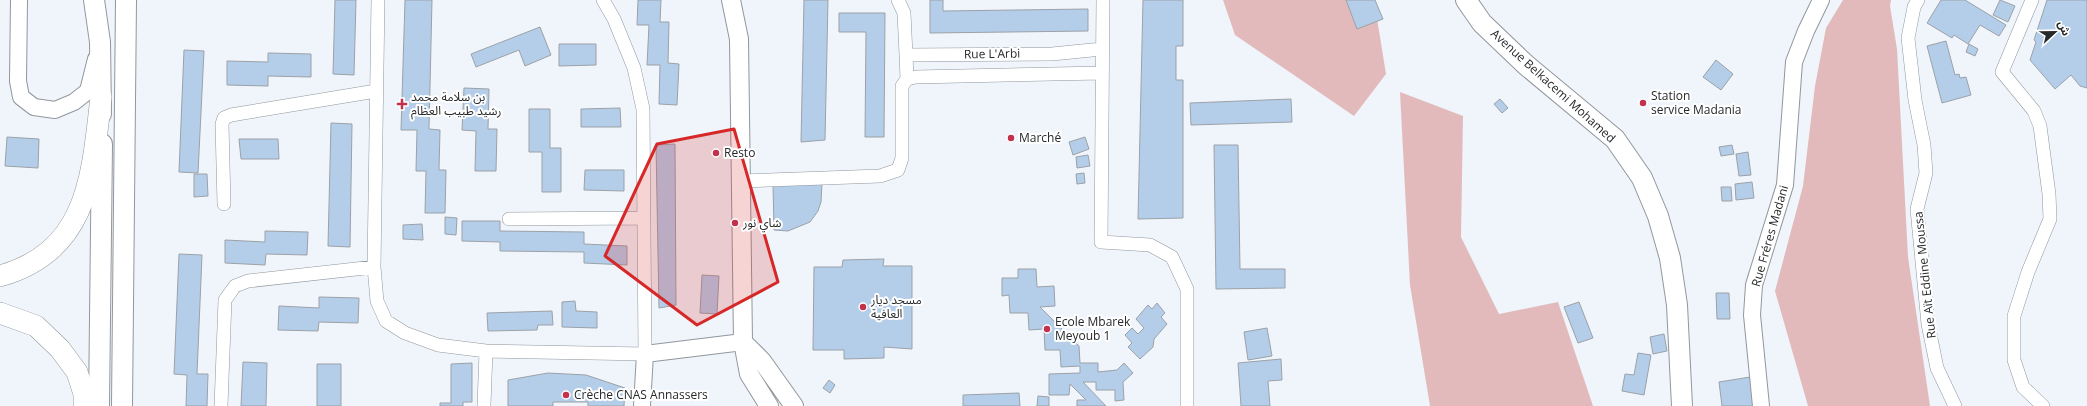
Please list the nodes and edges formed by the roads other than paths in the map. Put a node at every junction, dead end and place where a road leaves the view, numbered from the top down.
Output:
1 (19, 0) edge
2 (94, 0) edge
3 (126, 0) edge
4 (378, 0) edge
5 (603, 0) edge
6 (732, 0) edge
7 (898, 0) edge
8 (1103, 0) edge
9 (1466, 0) edge
10 (1821, 0) edge
11 (1918, 0) edge
12 (2032, 0) edge
13 (100, 42) junction
14 (1102, 49) junction
15 (906, 55) junction
16 (1102, 73) junction
17 (906, 79) junction
18 (376, 91) junction
19 (101, 97) junction
20 (741, 181) junction
21 (224, 204) dead end
22 (643, 218) junction
23 (509, 219) dead end
24 (374, 267) junction
25 (0, 276) edge
26 (0, 313) edge
27 (743, 342) junction
28 (486, 351) junction
29 (645, 354) junction
30 (84, 406) edge
31 (100, 406) edge
32 (122, 406) edge
33 (221, 406) edge
34 (484, 406) edge
35 (642, 406) edge
36 (770, 406) edge
37 (794, 406) edge
38 (1187, 406) edge
39 (1682, 406) edge
40 (1761, 406) edge
41 (1955, 406) edge
42 (2043, 406) edge

1 - 13 street
2 - 13 main road
3 - 32 main road
4 - 18 street
5 - 22 street
6 - 20 main road
7 - 15 street
8 - 14 street
9 - 39 main road, Avenue Belkacemi Mohamed
10 - 40 street, Rue Fréres Madani
11 - 41 street, Rue Aït Eddine Moussa
12 - 42 street
13 - 19 main road
14 - 15 street, Rue L'Arbi
14 - 16 street
15 - 17 street
16 - 17 street
16 - 38 street
17 - 20 street
18 - 21 street
18 - 24 street
19 - 25 highway
19 - 31 main road
20 - 27 main road
22 - 23 street
22 - 29 street
24 - 28 street
24 - 33 street
26 - 30 highway
27 - 29 street
27 - 36 main road
27 - 37 main road
28 - 29 street
28 - 34 street
29 - 35 street

